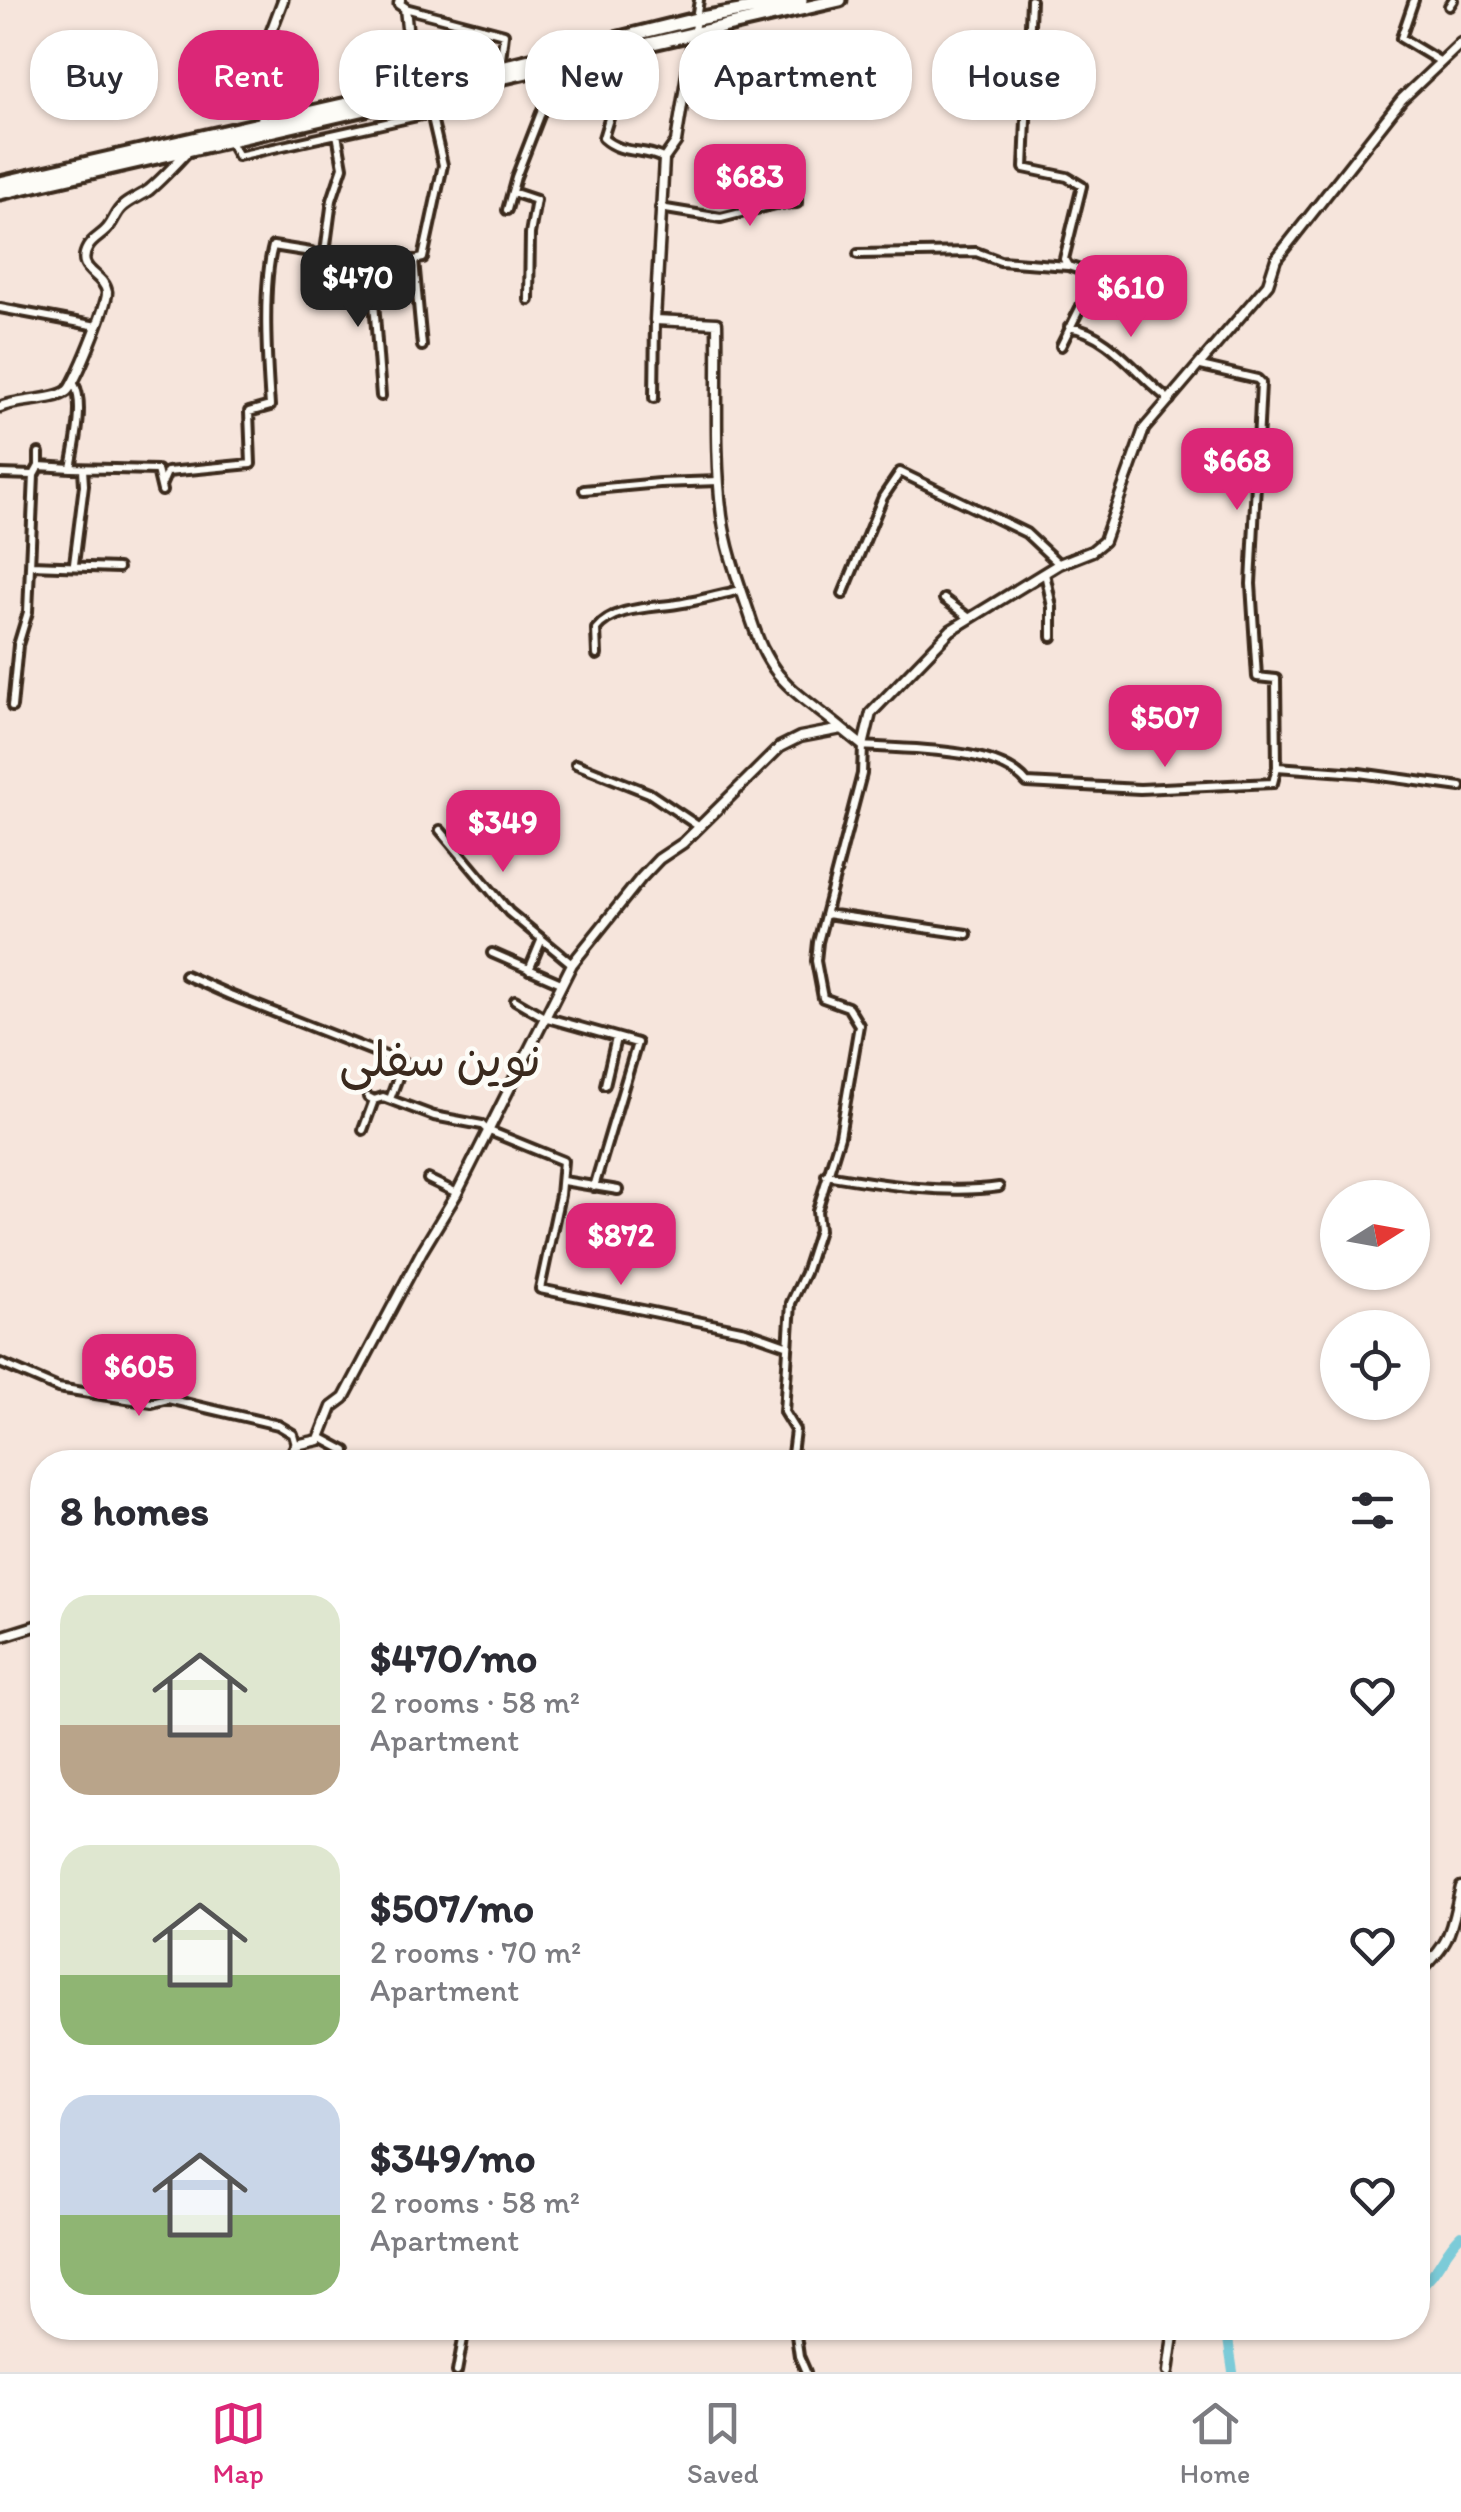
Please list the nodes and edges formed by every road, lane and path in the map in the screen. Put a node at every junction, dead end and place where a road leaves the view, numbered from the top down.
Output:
1 (283, 0) edge
2 (699, 0) edge
3 (801, 0) edge
4 (840, 0) edge
5 (1031, 0) edge
6 (1414, 0) edge
7 (402, 4) edge
8 (695, 25) junction
9 (407, 30) edge
10 (490, 30) edge
11 (659, 34) edge
12 (659, 37) edge
13 (1461, 42) edge
14 (1441, 62) junction
15 (339, 106) edge
16 (339, 116) edge
17 (396, 120) edge
18 (433, 120) edge
19 (539, 120) edge
20 (609, 120) edge
21 (261, 124) junction
22 (336, 134) junction
23 (230, 141) junction
24 (192, 144) junction
25 (664, 159) junction
26 (0, 183) edge
27 (796, 183) dead end
28 (512, 192) junction
29 (0, 193) edge
30 (659, 208) junction
31 (507, 210) dead end
32 (858, 254) dead end
33 (324, 260) junction
34 (350, 260) junction
35 (372, 260) junction
36 (414, 260) junction
37 (1068, 266) junction
38 (350, 295) dead end
39 (529, 300) dead end
40 (0, 308) edge
41 (655, 320) junction
42 (99, 326) junction
43 (1069, 327) junction
44 (422, 346) dead end
45 (1061, 346) dead end
46 (1201, 366) junction
47 (74, 384) junction
48 (381, 396) dead end
49 (654, 398) dead end
50 (1170, 400) junction
51 (0, 407) edge
52 (39, 453) dead end
53 (39, 466) junction
54 (71, 468) junction
55 (83, 469) junction
56 (0, 474) edge
57 (34, 474) junction
58 (720, 482) junction
59 (584, 490) dead end
60 (74, 564) junction
61 (1060, 564) junction
62 (31, 565) junction
63 (118, 568) dead end
64 (1045, 572) junction
65 (740, 590) junction
66 (843, 594) dead end
67 (944, 599) dead end
68 (968, 617) junction
69 (1052, 638) dead end
70 (597, 655) dead end
71 (12, 708) dead end
72 (842, 729) junction
73 (863, 746) junction
74 (576, 764) dead end
75 (1277, 767) junction
76 (1461, 787) edge
77 (698, 826) junction
78 (440, 830) dead end
79 (826, 914) junction
80 (967, 934) dead end
81 (542, 941) junction
82 (492, 953) dead end
83 (572, 964) junction
84 (529, 970) junction
85 (185, 975) dead end
86 (561, 983) junction
87 (515, 1000) dead end
88 (544, 1018) junction
89 (616, 1038) junction
90 (403, 1064) junction
91 (422, 1070) dead end
92 (605, 1086) dead end
93 (390, 1099) junction
94 (363, 1130) dead end
95 (487, 1130) junction
96 (826, 1175) junction
97 (428, 1179) dead end
98 (563, 1180) junction
99 (999, 1187) dead end
100 (594, 1188) junction
101 (618, 1190) dead end
102 (457, 1194) junction
103 (786, 1345) junction
104 (0, 1363) edge
105 (320, 1437) junction
106 (296, 1446) junction
107 (294, 1450) edge
108 (344, 1450) edge
109 (792, 1450) edge
110 (30, 1628) edge
111 (0, 1637) edge
112 (1461, 1887) edge
113 (1430, 1961) edge
114 (463, 2340) edge
115 (797, 2340) edge
116 (1172, 2340) edge
117 (457, 2372) edge
118 (806, 2372) edge
119 (1168, 2372) edge

1 - 21 street
2 - 8 street
3 - 8 highway
4 - 8 highway
5 - 37 street
6 - 14 street
7 - 9 street
7 - 10 street
8 - 11 highway
8 - 12 highway
8 - 25 street
13 - 14 street
14 - 46 street
15 - 21 highway
16 - 23 highway
17 - 22 street
18 - 36 street
19 - 28 street
20 - 25 street
21 - 24 highway
22 - 23 street
22 - 33 street
23 - 24 highway
24 - 26 highway
24 - 29 highway
24 - 42 street
25 - 30 street
27 - 30 street
28 - 31 street
28 - 39 street
30 - 41 street
32 - 37 street
33 - 34 street
33 - 55 street
34 - 35 street
34 - 38 street
35 - 36 street
35 - 48 street
36 - 44 street
37 - 43 street
40 - 42 street
41 - 49 street
41 - 58 street
42 - 47 street
43 - 45 street
43 - 50 street
46 - 50 street
46 - 75 street
47 - 51 street
47 - 54 street
50 - 61 street
52 - 53 street
53 - 54 street
53 - 57 street
54 - 55 street
55 - 60 street
56 - 57 street
57 - 62 street
58 - 59 street
58 - 65 street
60 - 62 street
60 - 63 street
61 - 64 street
61 - 66 street
62 - 71 street
64 - 68 street
64 - 69 street
65 - 70 street
65 - 72 street
67 - 68 street
68 - 73 street
72 - 73 street
72 - 77 street
73 - 75 street
73 - 79 street
74 - 77 street
75 - 76 street
77 - 83 street
78 - 81 street
79 - 80 street
79 - 96 street
81 - 83 street
81 - 84 street
82 - 84 street
83 - 86 street
84 - 86 street
85 - 90 street
86 - 88 street
87 - 88 street
88 - 89 street
88 - 95 street
89 - 92 street
89 - 100 street
90 - 91 street
90 - 93 street
93 - 94 street
93 - 95 street
95 - 98 street
95 - 102 street
96 - 99 street
96 - 103 street
97 - 102 street
98 - 100 street
98 - 103 street
100 - 101 street
102 - 105 street
103 - 109 street
104 - 106 street
105 - 106 street
105 - 108 street
106 - 107 street
110 - 111 street
112 - 113 street
114 - 117 street
115 - 118 street
116 - 119 street

